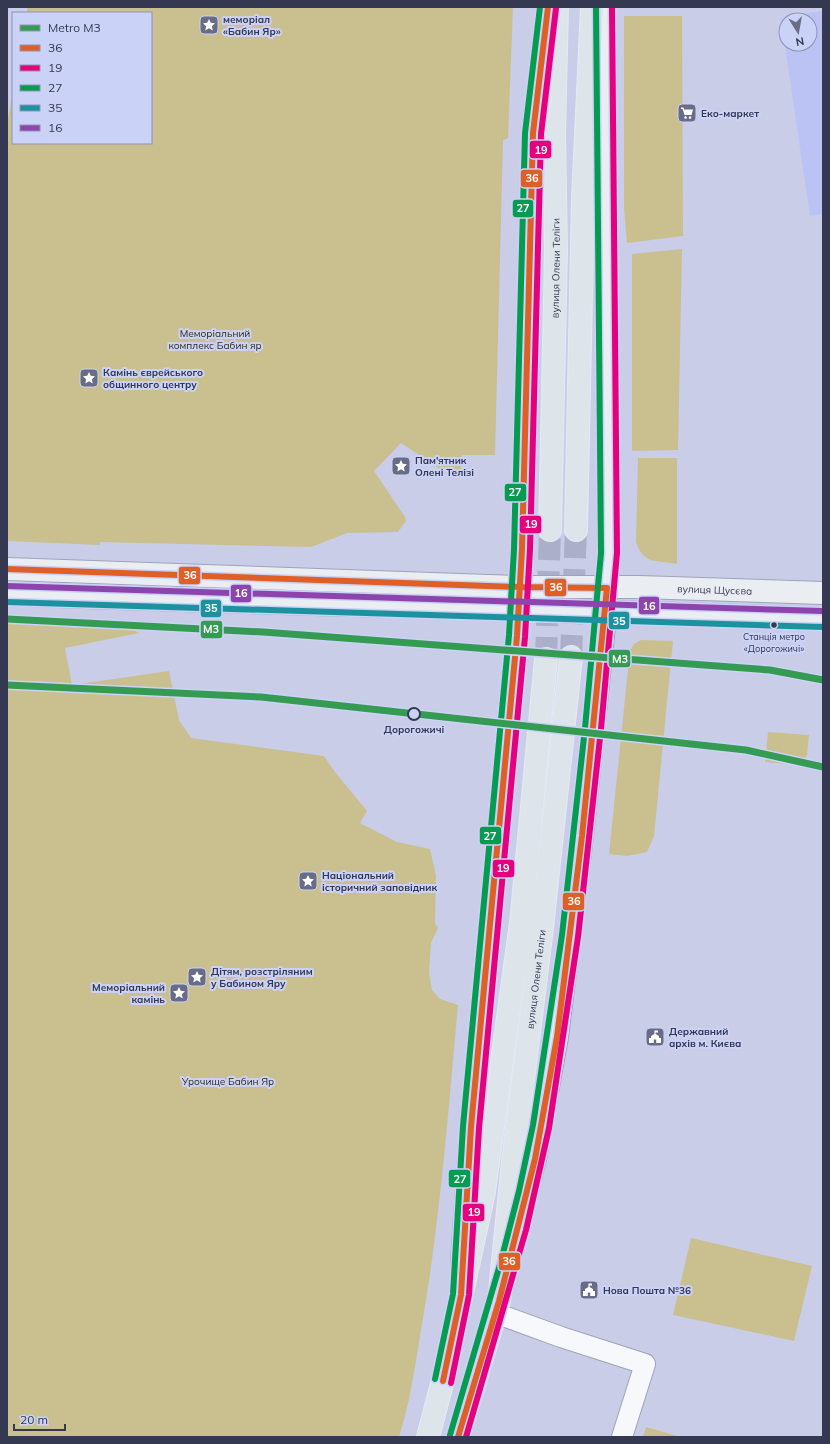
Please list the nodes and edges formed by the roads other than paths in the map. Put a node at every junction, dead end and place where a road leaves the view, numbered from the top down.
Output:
1 (548, 7) edge
2 (557, 7) edge
3 (592, 7) edge
4 (604, 7) edge
5 (550, 530) tunnel mouth
6 (576, 530) tunnel mouth
7 (7, 569) edge
8 (520, 587) junction
9 (607, 588) junction
10 (823, 593) edge
11 (7, 594) edge
12 (518, 611) junction
13 (606, 612) junction
14 (823, 620) edge
15 (571, 657) tunnel mouth
16 (546, 659) tunnel mouth
17 (461, 1295) junction
18 (497, 1307) junction
19 (428, 1437) edge
20 (458, 1437) edge
21 (622, 1437) edge

1 - 8 main road
2 - 5 main road, вулиця Олени Теліги
3 - 6 main road
4 - 9 main road, вулиця Олени Теліги
7 - 8 main road, вулиця Щусєва
8 - 9 main road, вулиця Щусєва
8 - 12 main road
9 - 10 main road, вулиця Щусєва
9 - 13 main road, вулиця Олени Теліги
11 - 12 main road
12 - 13 main road
12 - 17 main road
13 - 14 main road
13 - 18 main road, вулиця Олени Теліги
15 - 18 main road, вулиця Олени Теліги
16 - 17 main road
17 - 19 main road
18 - 20 main road, вулиця Олени Теліги
18 - 21 street

